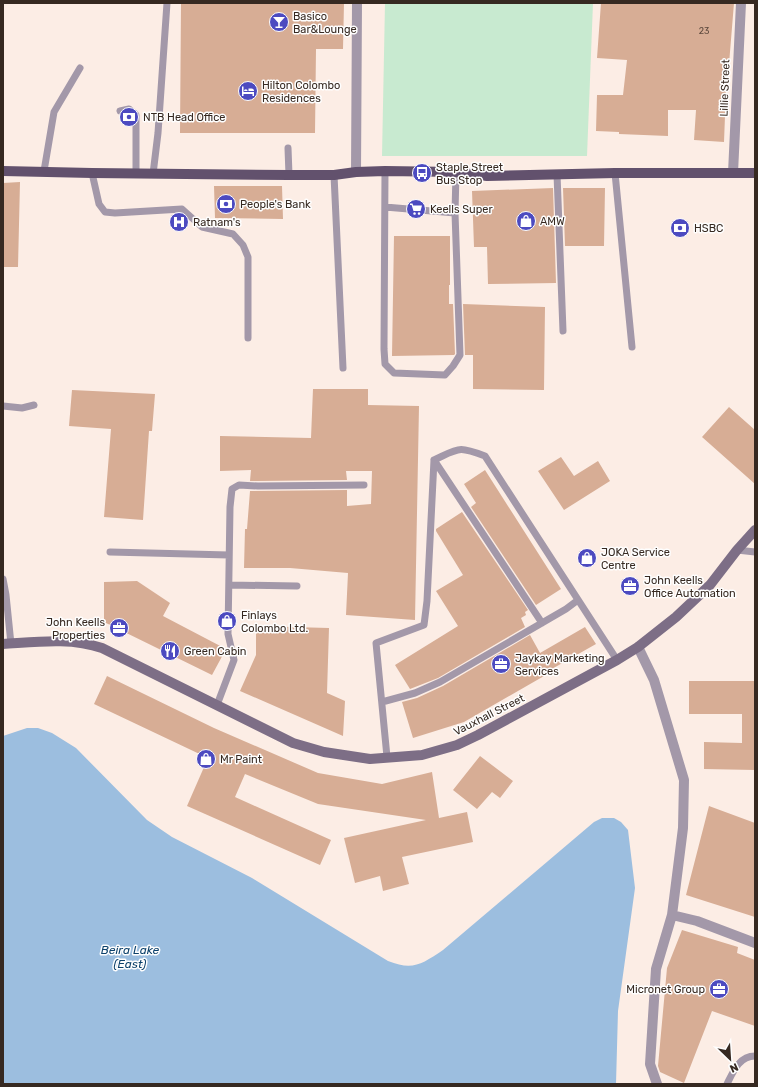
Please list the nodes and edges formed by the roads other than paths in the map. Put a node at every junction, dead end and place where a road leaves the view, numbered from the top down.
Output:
1 (167, 3) edge
2 (357, 3) edge
3 (741, 3) edge
4 (80, 68) dead end
5 (120, 111) dead end
6 (288, 148) dead end
7 (3, 170) edge
8 (44, 171) junction
9 (385, 171) junction
10 (356, 172) junction
11 (456, 172) junction
12 (92, 173) junction
13 (614, 173) junction
14 (733, 173) junction
15 (755, 173) edge
16 (136, 174) junction
17 (153, 174) junction
18 (557, 174) junction
19 (289, 175) junction
20 (334, 175) junction
21 (385, 207) junction
22 (455, 213) junction
23 (563, 332) dead end
24 (248, 338) dead end
25 (632, 347) dead end
26 (343, 368) dead end
27 (34, 405) dead end
28 (3, 406) edge
29 (434, 460) junction
30 (364, 485) dead end
31 (755, 530) edge
32 (737, 550) junction
33 (110, 552) dead end
34 (755, 552) edge
35 (229, 554) junction
36 (3, 579) edge
37 (229, 585) junction
38 (297, 586) dead end
39 (578, 600) junction
40 (542, 623) junction
41 (7, 644) edge
42 (638, 647) junction
43 (617, 660) junction
44 (382, 702) junction
45 (217, 705) junction
46 (387, 756) junction
47 (672, 915) junction
48 (755, 943) edge
49 (755, 1056) edge
50 (658, 1084) edge
51 (727, 1084) edge

1 - 17 lane
2 - 10 street
3 - 14 street, Lillie Street
4 - 8 lane
5 - 16 lane
6 - 19 lane
7 - 8 main road
8 - 12 main road
9 - 10 main road
9 - 11 main road
9 - 21 lane
10 - 20 main road
11 - 18 main road
11 - 22 lane
12 - 16 main road
12 - 24 lane
13 - 14 main road
13 - 18 main road
13 - 25 lane
14 - 15 main road
16 - 17 main road
17 - 19 main road
18 - 23 lane
19 - 20 main road
20 - 26 lane
21 - 22 lane
21 - 22 lane
27 - 28 lane
29 - 39 lane
29 - 40 lane
29 - 44 lane
30 - 35 lane
31 - 32 street, Vauxhall Street
32 - 34 lane
32 - 42 street, Vauxhall Street
33 - 35 lane
35 - 37 lane
36 - 41 lane
37 - 38 lane
37 - 45 lane
39 - 40 lane
39 - 43 lane
40 - 44 lane
41 - 45 street, Vauxhall Street
42 - 43 street, Vauxhall Street
42 - 47 street
43 - 46 street, Vauxhall Street
44 - 46 lane
45 - 46 street, Vauxhall Street
47 - 48 street
47 - 50 street
49 - 51 lane

